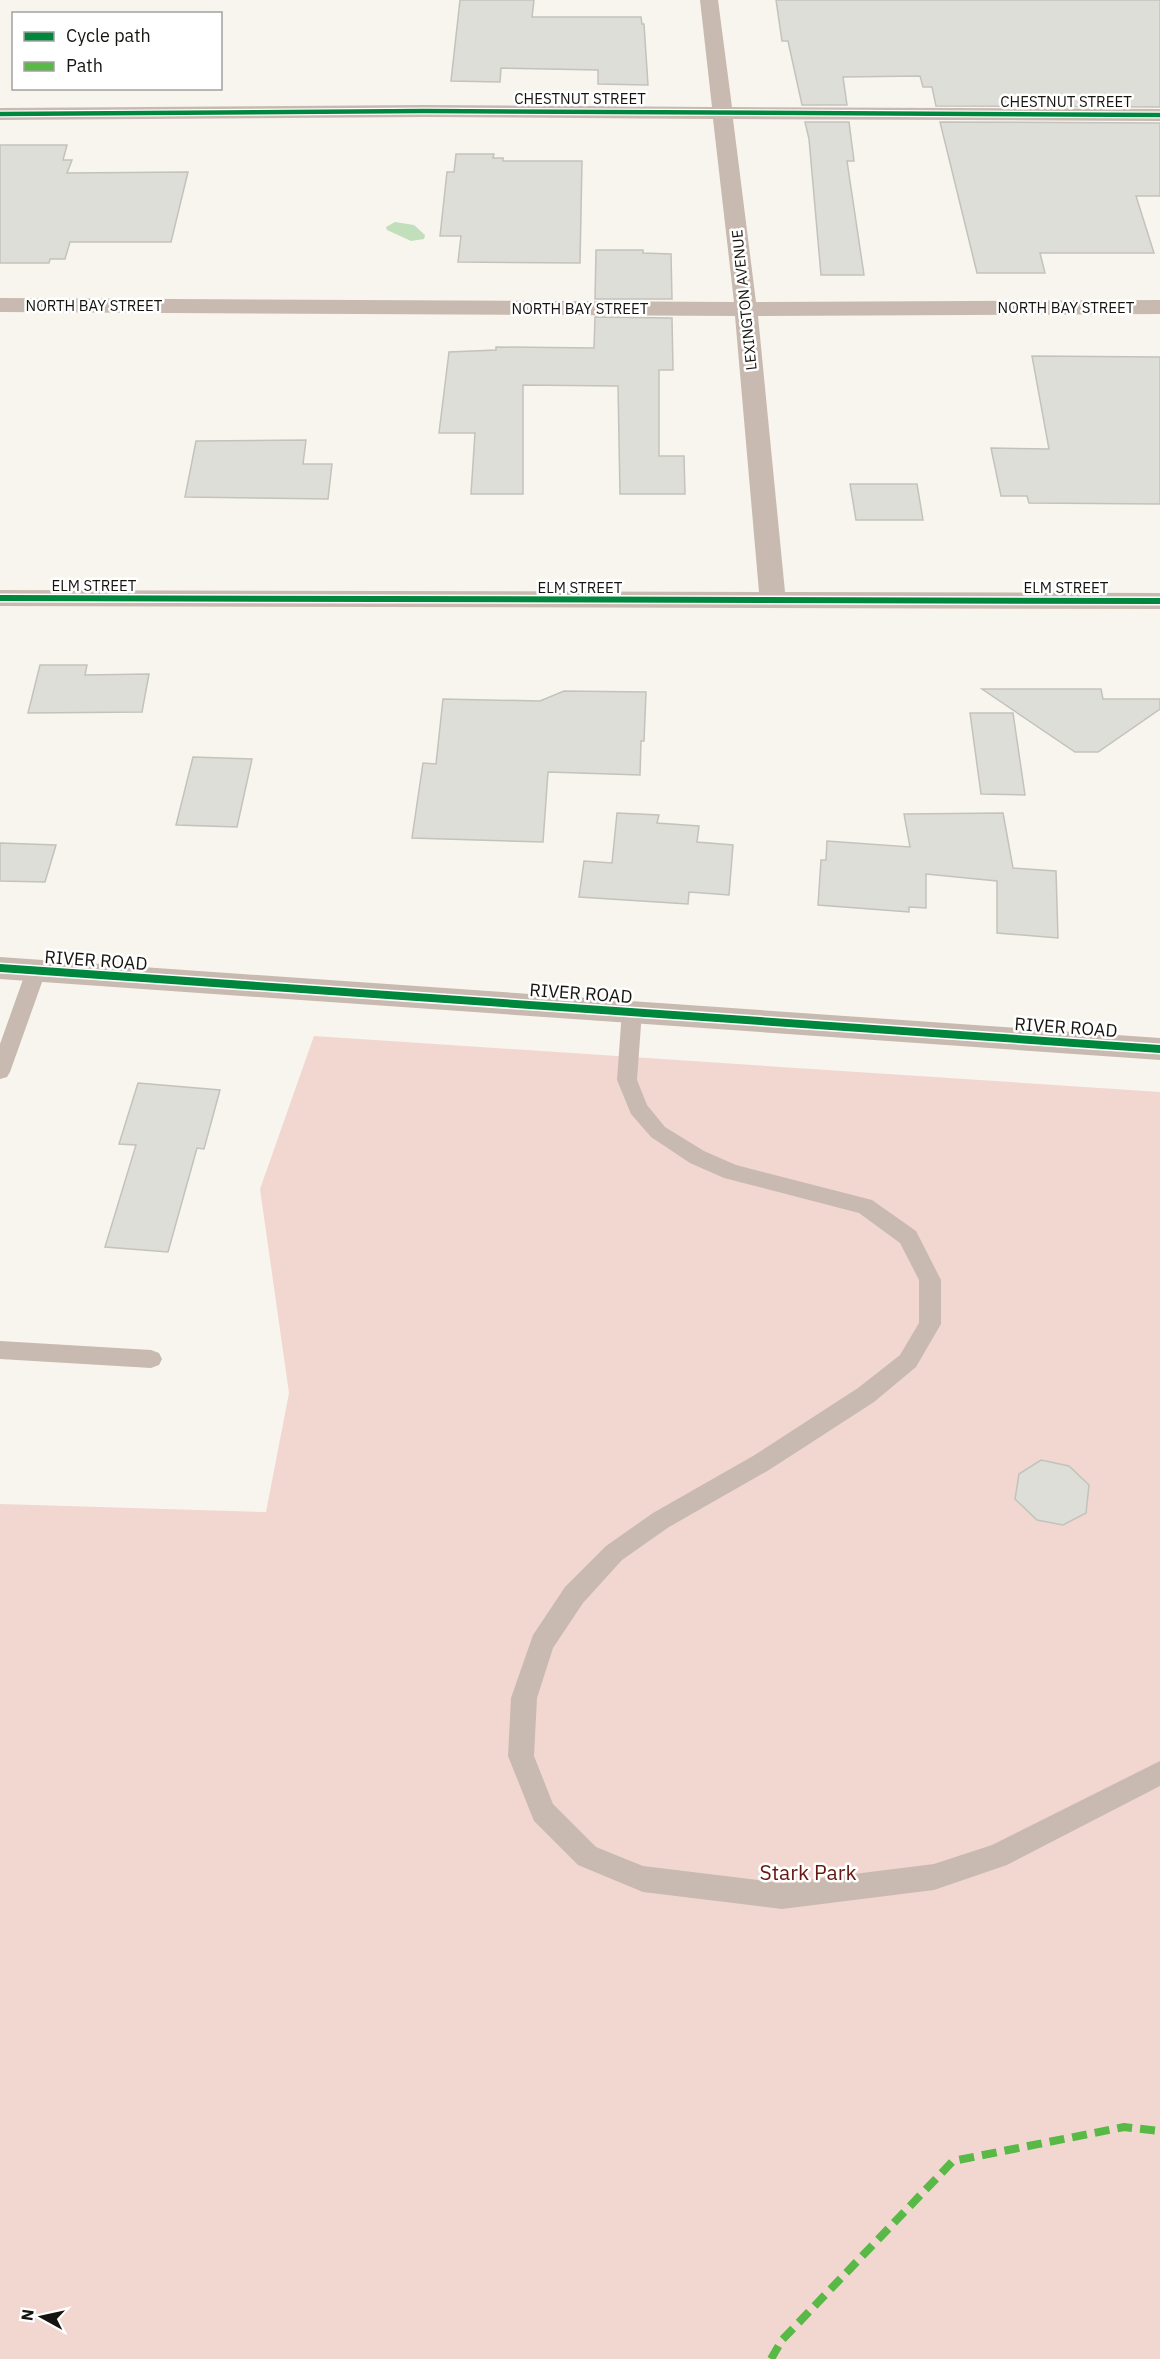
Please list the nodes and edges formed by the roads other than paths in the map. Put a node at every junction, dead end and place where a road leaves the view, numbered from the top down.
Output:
1 (709, 0) edge
2 (724, 112) junction
3 (0, 114) edge
4 (1160, 115) edge
5 (0, 305) edge
6 (1160, 307) edge
7 (746, 309) junction
8 (0, 598) edge
9 (773, 600) junction
10 (1160, 601) edge
11 (0, 968) edge
12 (36, 971) junction
13 (632, 1011) junction
14 (1160, 1049) edge
15 (0, 1072) edge
16 (0, 1350) edge
17 (151, 1359) dead end
18 (1160, 1773) edge

1 - 2 street, LEXINGTON AVENUE
2 - 3 street, CHESTNUT STREET
2 - 4 street, CHESTNUT STREET
2 - 7 street, LEXINGTON AVENUE
5 - 7 street, NORTH BAY STREET
6 - 7 street, NORTH BAY STREET
7 - 9 street, LEXINGTON AVENUE
8 - 9 street, ELM STREET
9 - 10 street, ELM STREET
11 - 12 street, RIVER ROAD
12 - 13 street, RIVER ROAD
12 - 15 lane
13 - 14 street, RIVER ROAD
13 - 18 lane
16 - 17 lane

